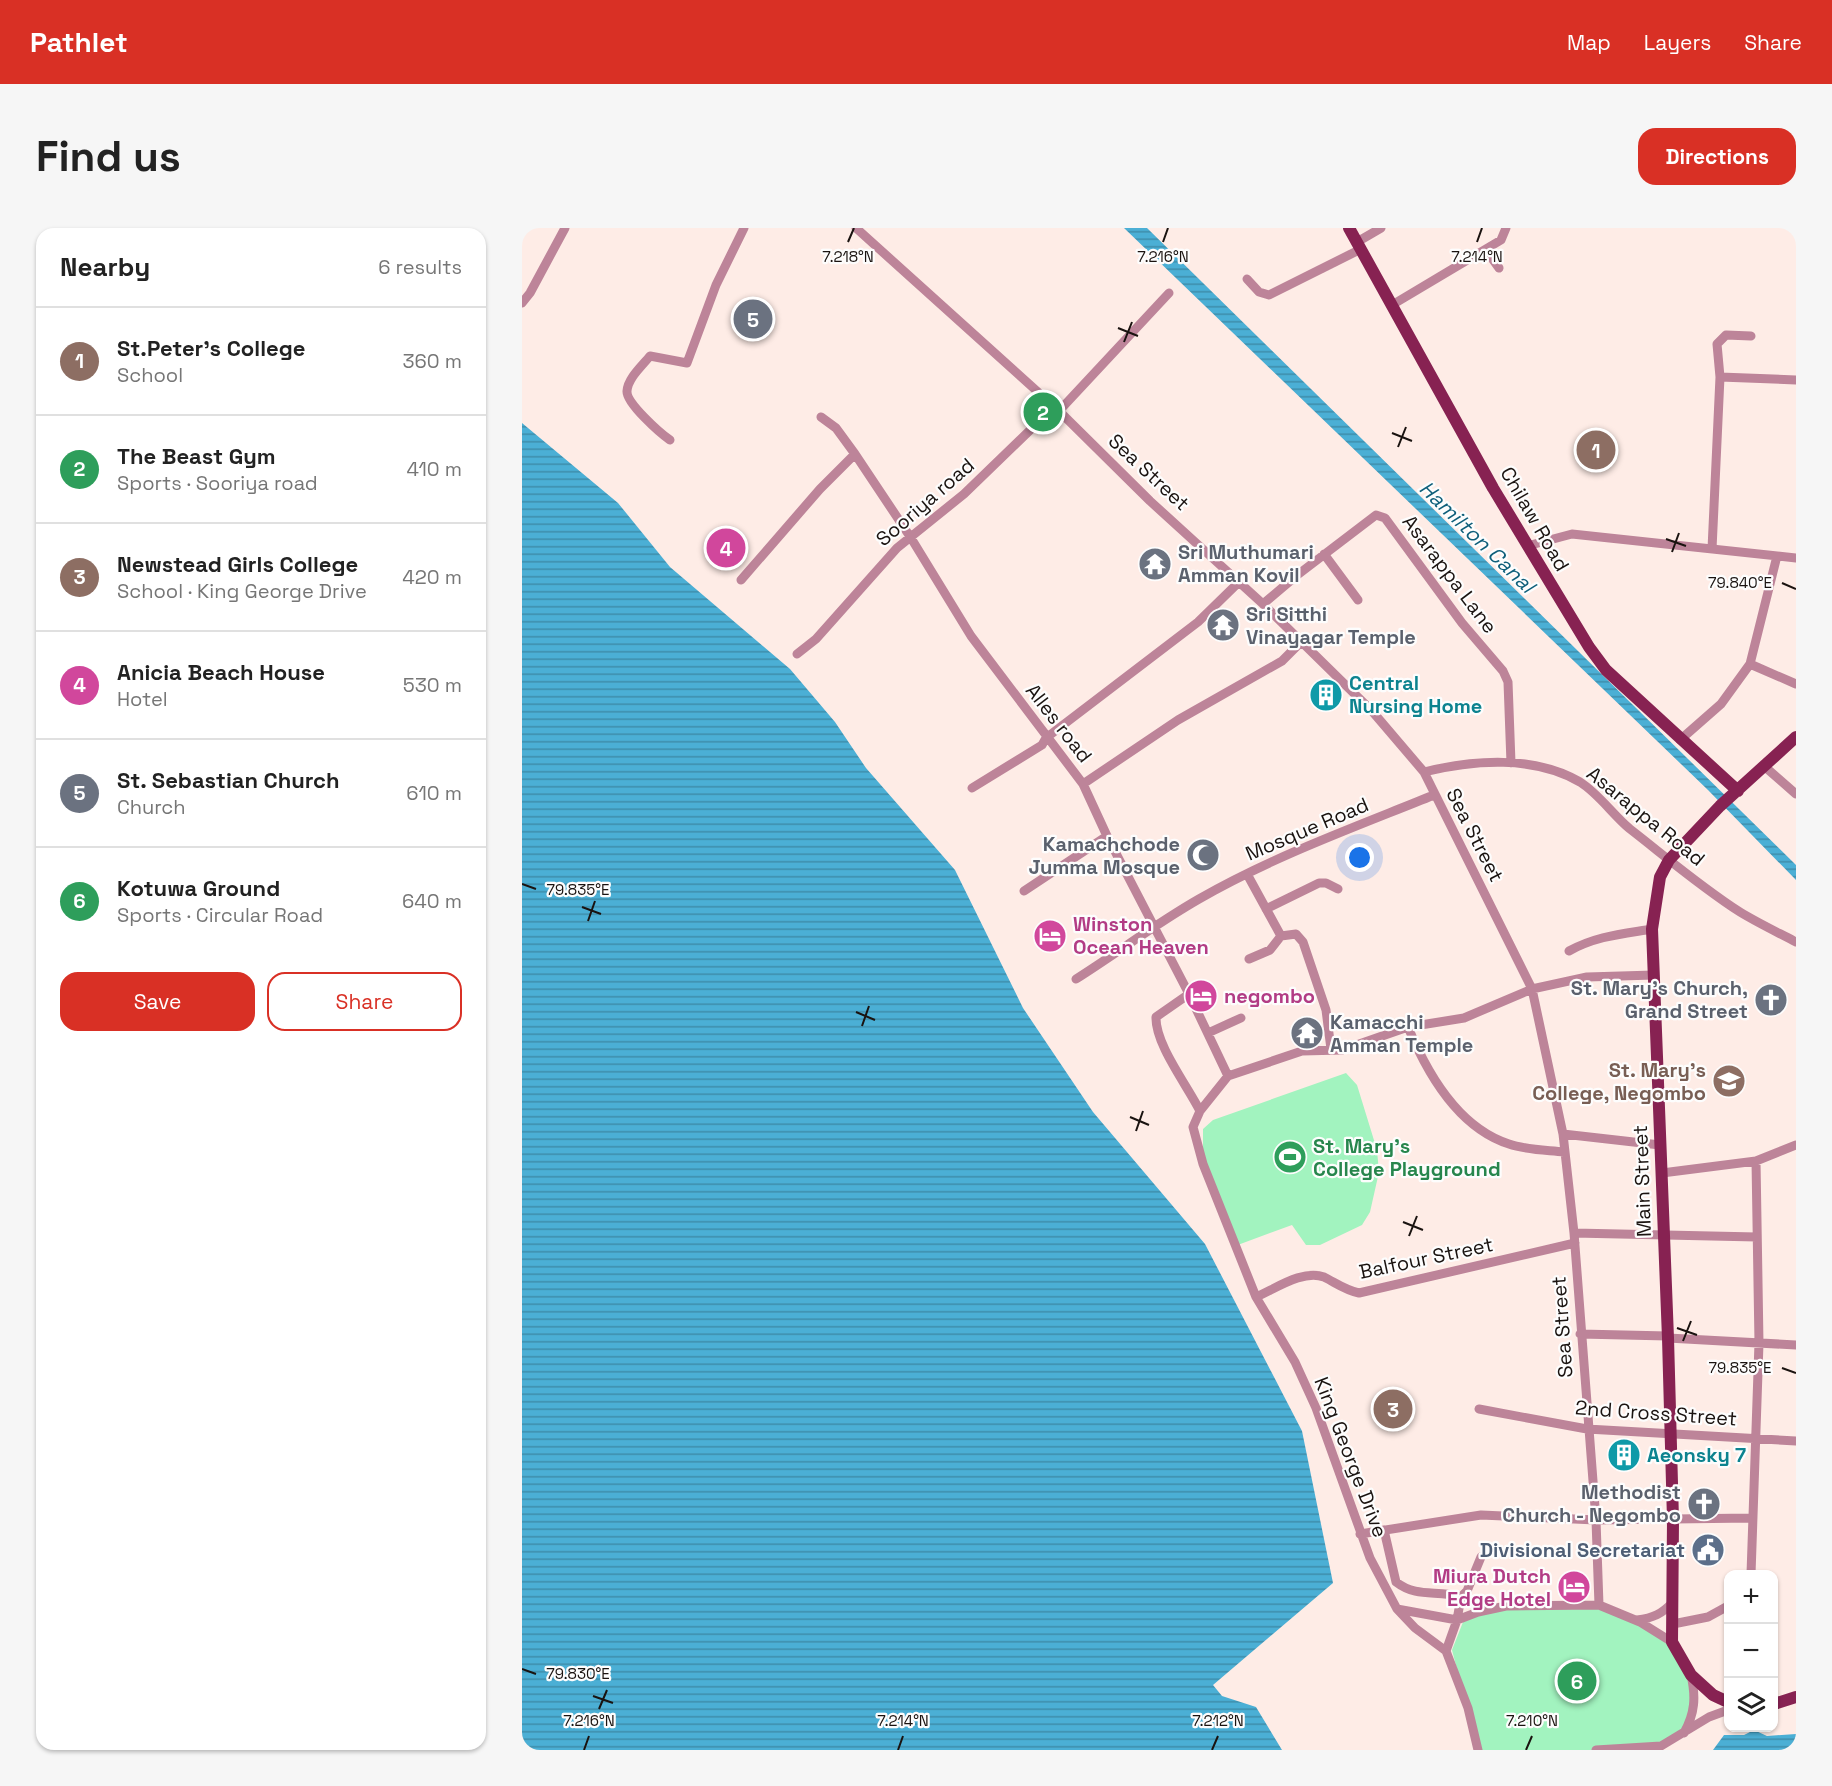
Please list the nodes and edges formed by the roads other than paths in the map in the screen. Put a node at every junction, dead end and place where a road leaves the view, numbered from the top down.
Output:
1 (565, 228) edge
2 (744, 228) edge
3 (856, 228) edge
4 (1349, 228) edge
5 (1381, 228) edge
6 (1506, 228) edge
7 (1359, 245) junction
8 (1486, 250) junction
9 (1499, 268) dead end
10 (1247, 279) dead end
11 (1169, 292) dead end
12 (522, 303) edge
13 (1392, 305) junction
14 (1751, 336) dead end
15 (1720, 377) junction
16 (1796, 381) edge
17 (1057, 409) junction
18 (820, 417) dead end
19 (670, 440) dead end
20 (855, 454) junction
21 (911, 537) junction
22 (1527, 546) junction
23 (1712, 549) junction
24 (1324, 554) junction
25 (1778, 556) junction
26 (1796, 558) edge
27 (741, 580) dead end
28 (1239, 582) junction
29 (1358, 600) dead end
30 (1263, 604) junction
31 (1300, 643) junction
32 (797, 654) dead end
33 (1750, 664) junction
34 (1796, 684) edge
35 (1796, 737) edge
36 (1046, 738) junction
37 (1680, 740) junction
38 (1511, 763) junction
39 (1764, 766) junction
40 (1424, 772) junction
41 (1083, 784) junction
42 (972, 789) dead end
43 (1738, 791) junction
44 (1796, 794) edge
45 (1434, 795) junction
46 (1107, 836) junction
47 (1669, 860) junction
48 (1247, 874) junction
49 (1338, 889) dead end
50 (1024, 891) dead end
51 (1266, 909) junction
52 (1155, 929) junction
53 (1652, 929) junction
54 (1281, 936) junction
55 (1796, 942) edge
56 (1569, 951) dead end
57 (1249, 959) dead end
58 (1654, 975) junction
59 (1076, 979) dead end
60 (1532, 989) junction
61 (1190, 994) junction
62 (1241, 1018) dead end
63 (1408, 1028) junction
64 (1208, 1033) junction
65 (1331, 1049) junction
66 (1228, 1076) junction
67 (1200, 1111) junction
68 (1563, 1134) junction
69 (1660, 1145) junction
70 (1796, 1145) edge
71 (1564, 1152) junction
72 (1756, 1161) junction
73 (1662, 1173) junction
74 (1664, 1235) junction
75 (1757, 1237) junction
76 (1574, 1238) junction
77 (1256, 1297) junction
78 (1580, 1334) junction
79 (1668, 1337) junction
80 (1759, 1343) junction
81 (1796, 1345) edge
82 (1479, 1409) dead end
83 (1587, 1430) junction
84 (1669, 1432) junction
85 (1754, 1437) junction
86 (1796, 1441) edge
87 (1751, 1518) junction
88 (1596, 1520) junction
89 (1673, 1520) junction
90 (1384, 1530) junction
91 (1360, 1534) junction
92 (1481, 1557) dead end
93 (1751, 1570) edge
94 (1461, 1597) junction
95 (1673, 1602) junction
96 (1599, 1605) junction
97 (1724, 1608) edge
98 (1397, 1609) junction
99 (1457, 1620) junction
100 (1636, 1620) junction
101 (1673, 1624) junction
102 (1672, 1642) junction
103 (1446, 1651) junction
104 (1691, 1675) junction
105 (1796, 1697) edge
106 (1724, 1700) edge
107 (1778, 1702) edge
108 (1724, 1711) edge
109 (1683, 1735) junction
110 (1652, 1749) edge
111 (1478, 1750) edge
112 (1596, 1750) edge

1 - 12 street
2 - 19 street
3 - 17 street, Sea Street
4 - 7 main road, Chilaw Road
5 - 7 street
6 - 8 street
7 - 10 street
7 - 13 main road, Chilaw Road
8 - 9 street
8 - 13 street
11 - 17 street, Sooriya road
13 - 22 main road, Chilaw Road
14 - 15 street
15 - 16 street
15 - 23 street
17 - 21 street, Sooriya road
17 - 28 street, Sea Street
18 - 20 street, Alles road
20 - 21 street, Alles road
20 - 27 street
21 - 32 street, Sooriya road
21 - 36 street, Alles road
22 - 23 street
22 - 37 main road, Chilaw Road
23 - 25 street
24 - 29 street
24 - 30 street, Asarappa Lane
24 - 38 street, Asarappa Lane
25 - 26 street
25 - 33 street
28 - 30 street, Sea Street
28 - 36 street
30 - 31 street, Sea Street
31 - 40 street, Sea Street
31 - 41 street
33 - 34 street
33 - 37 street
35 - 39 main road, Main Street
36 - 41 street, Alles road
36 - 42 street
37 - 43 main road, Chilaw Road
38 - 40 street, Asarappa Road
38 - 47 street, Asarappa Road
39 - 43 main road, Main Street
39 - 44 street
40 - 45 street, Sea Street
41 - 46 street, Alles road
43 - 47 main road, Main Street
45 - 48 street, Mosque Road
45 - 60 street, Sea Street
46 - 50 street
46 - 52 street, Alles road
47 - 53 main road, Main Street
47 - 55 street, Asarappa Road
48 - 51 street
48 - 52 street, Mosque Road
49 - 51 street
51 - 54 street
52 - 59 street, Mosque Road
52 - 61 street, Alles road
53 - 56 street
53 - 58 main road, Main Street
54 - 57 street
54 - 65 street
58 - 60 street
58 - 69 main road, Main Street
60 - 63 street
60 - 68 street, Sea Street
61 - 64 street, Alles road
61 - 67 street
62 - 64 street
63 - 65 street
63 - 71 street
64 - 66 street, Alles road
65 - 66 street
66 - 67 street
67 - 77 street, King George Drive
68 - 69 street
68 - 71 street, Sea Street
69 - 73 main road, Main Street
70 - 72 street
71 - 76 street, Sea Street
72 - 73 street
72 - 75 street
73 - 74 main road, Main Street
74 - 75 street, Balfour Street
74 - 76 street, Balfour Street
74 - 79 main road, Main Street
75 - 80 street
76 - 77 street, Balfour Street
76 - 78 street, Sea Street
77 - 91 street, King George Drive
78 - 79 street
78 - 83 street, Sea Street
79 - 80 street
79 - 84 main road, Main Street
80 - 81 street
80 - 85 street
82 - 83 street, 2nd Cross Street
83 - 84 street, 2nd Cross Street
83 - 88 street, Sea Street
84 - 85 street, 2nd Cross Street
84 - 89 main road, Main Street
85 - 86 street, 2nd Cross Street
85 - 87 street
87 - 89 street
87 - 93 street
88 - 89 street
88 - 90 street
88 - 96 street, Sea Street
89 - 95 main road, Main Street
90 - 91 street
90 - 94 street
91 - 98 street, King George Drive
92 - 94 street
94 - 99 street
95 - 100 street
95 - 101 main road, Main Street
96 - 99 street
96 - 100 street
97 - 101 street
98 - 99 street
98 - 103 street, King George Drive
99 - 103 street
100 - 102 street
101 - 102 main road, Main Street
102 - 104 main road
103 - 111 street
104 - 106 main road
104 - 109 street
105 - 107 main road
108 - 109 street
109 - 110 street
110 - 112 street

